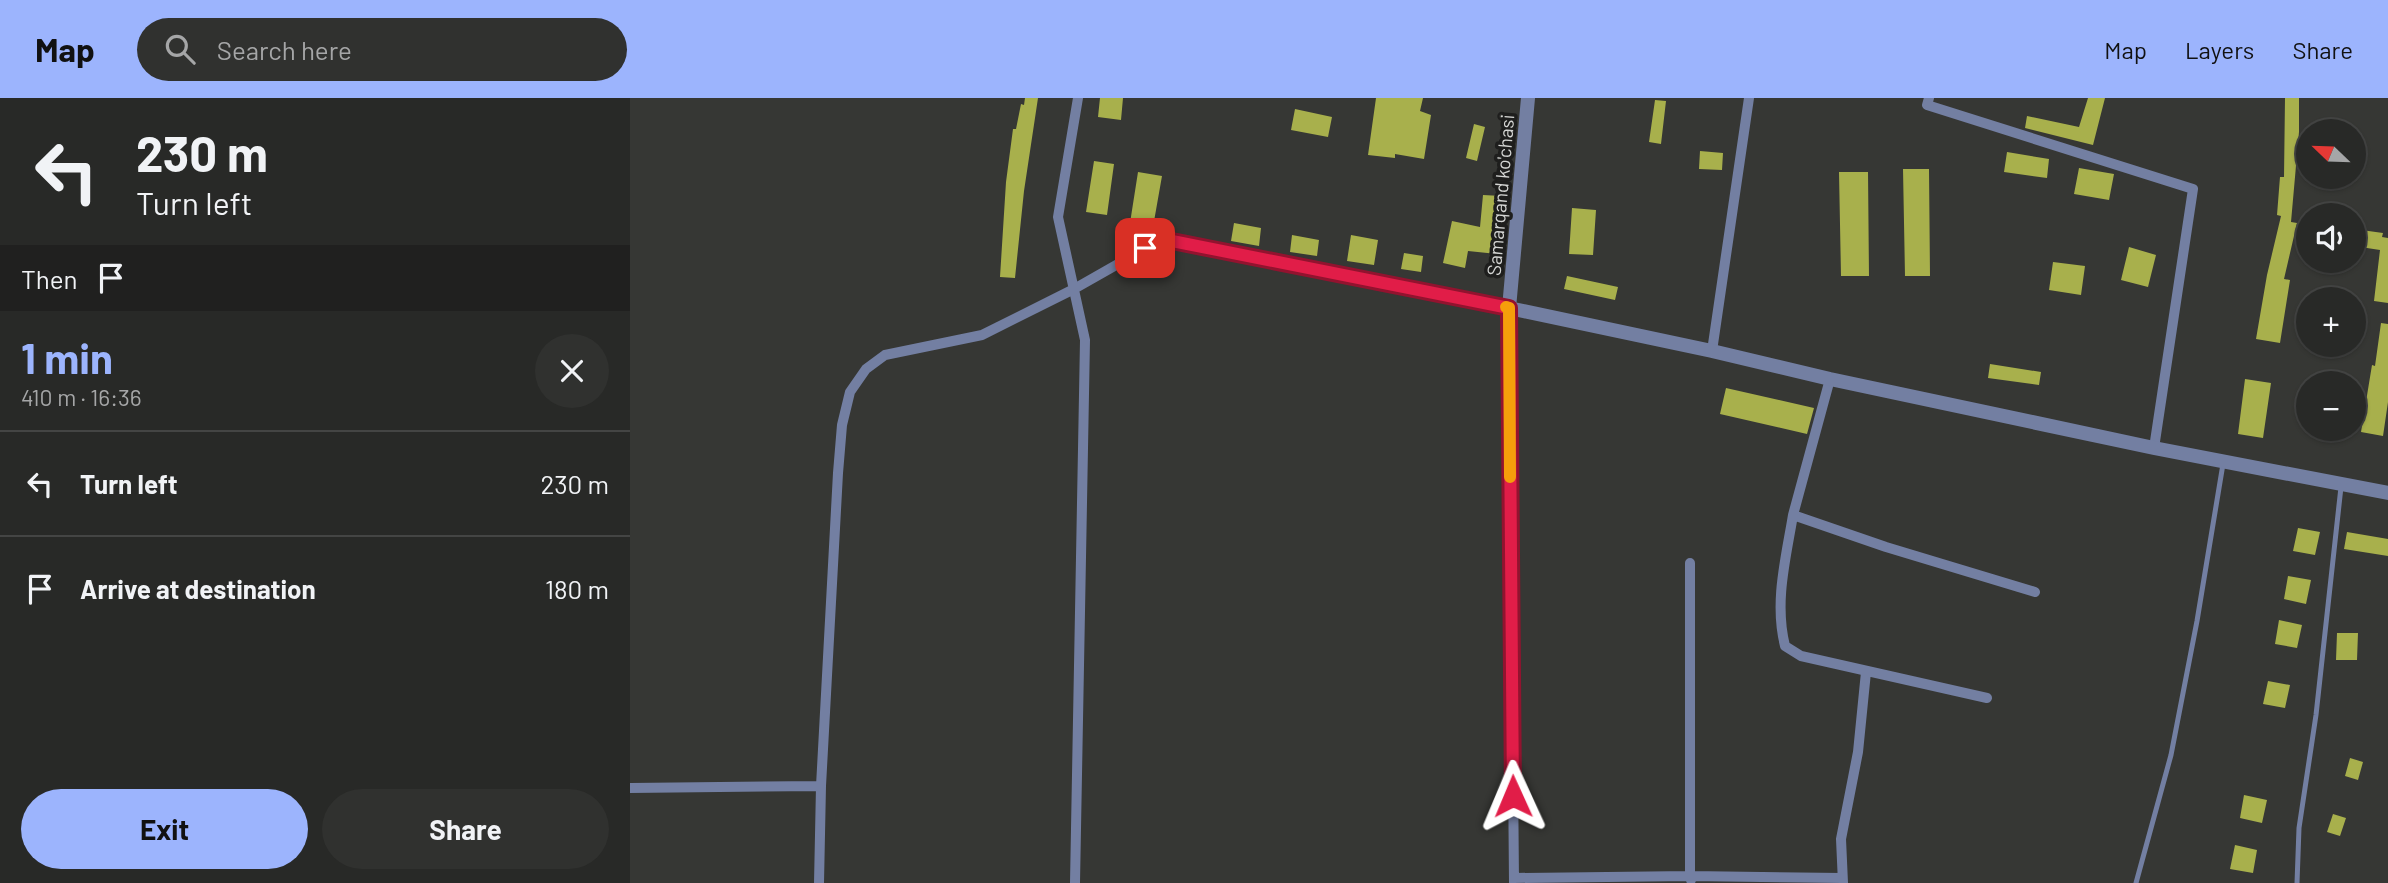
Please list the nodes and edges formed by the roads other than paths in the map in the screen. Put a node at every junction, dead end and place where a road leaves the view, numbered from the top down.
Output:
1 (1077, 98) edge
2 (1528, 98) edge
3 (1749, 98) edge
4 (1928, 98) edge
5 (1074, 289) junction
6 (1509, 308) junction
7 (1712, 351) junction
8 (1830, 380) junction
9 (2154, 448) junction
10 (2224, 461) junction
11 (2342, 484) junction
12 (2388, 493) edge
13 (1793, 515) junction
14 (1690, 563) dead end
15 (2035, 592) dead end
16 (1866, 671) junction
17 (1987, 698) dead end
18 (821, 786) junction
19 (630, 788) edge
20 (1691, 879) edge
21 (1514, 881) edge
22 (1843, 881) edge
23 (820, 883) edge
24 (1075, 883) edge
25 (2136, 883) edge
26 (2297, 883) edge

1 - 5 street
2 - 6 street, Samarqand ko'chasi
3 - 7 street
4 - 9 street
5 - 6 street
5 - 18 street
5 - 24 street
6 - 7 street
6 - 21 street, Samarqand ko'chasi
7 - 8 street
8 - 9 street
8 - 13 street
9 - 10 street
10 - 11 street
10 - 25 lane
11 - 12 street
11 - 26 lane
13 - 15 street
13 - 16 street
14 - 20 street
16 - 17 street
16 - 22 street
18 - 19 street
18 - 23 street
20 - 21 street
20 - 22 street

